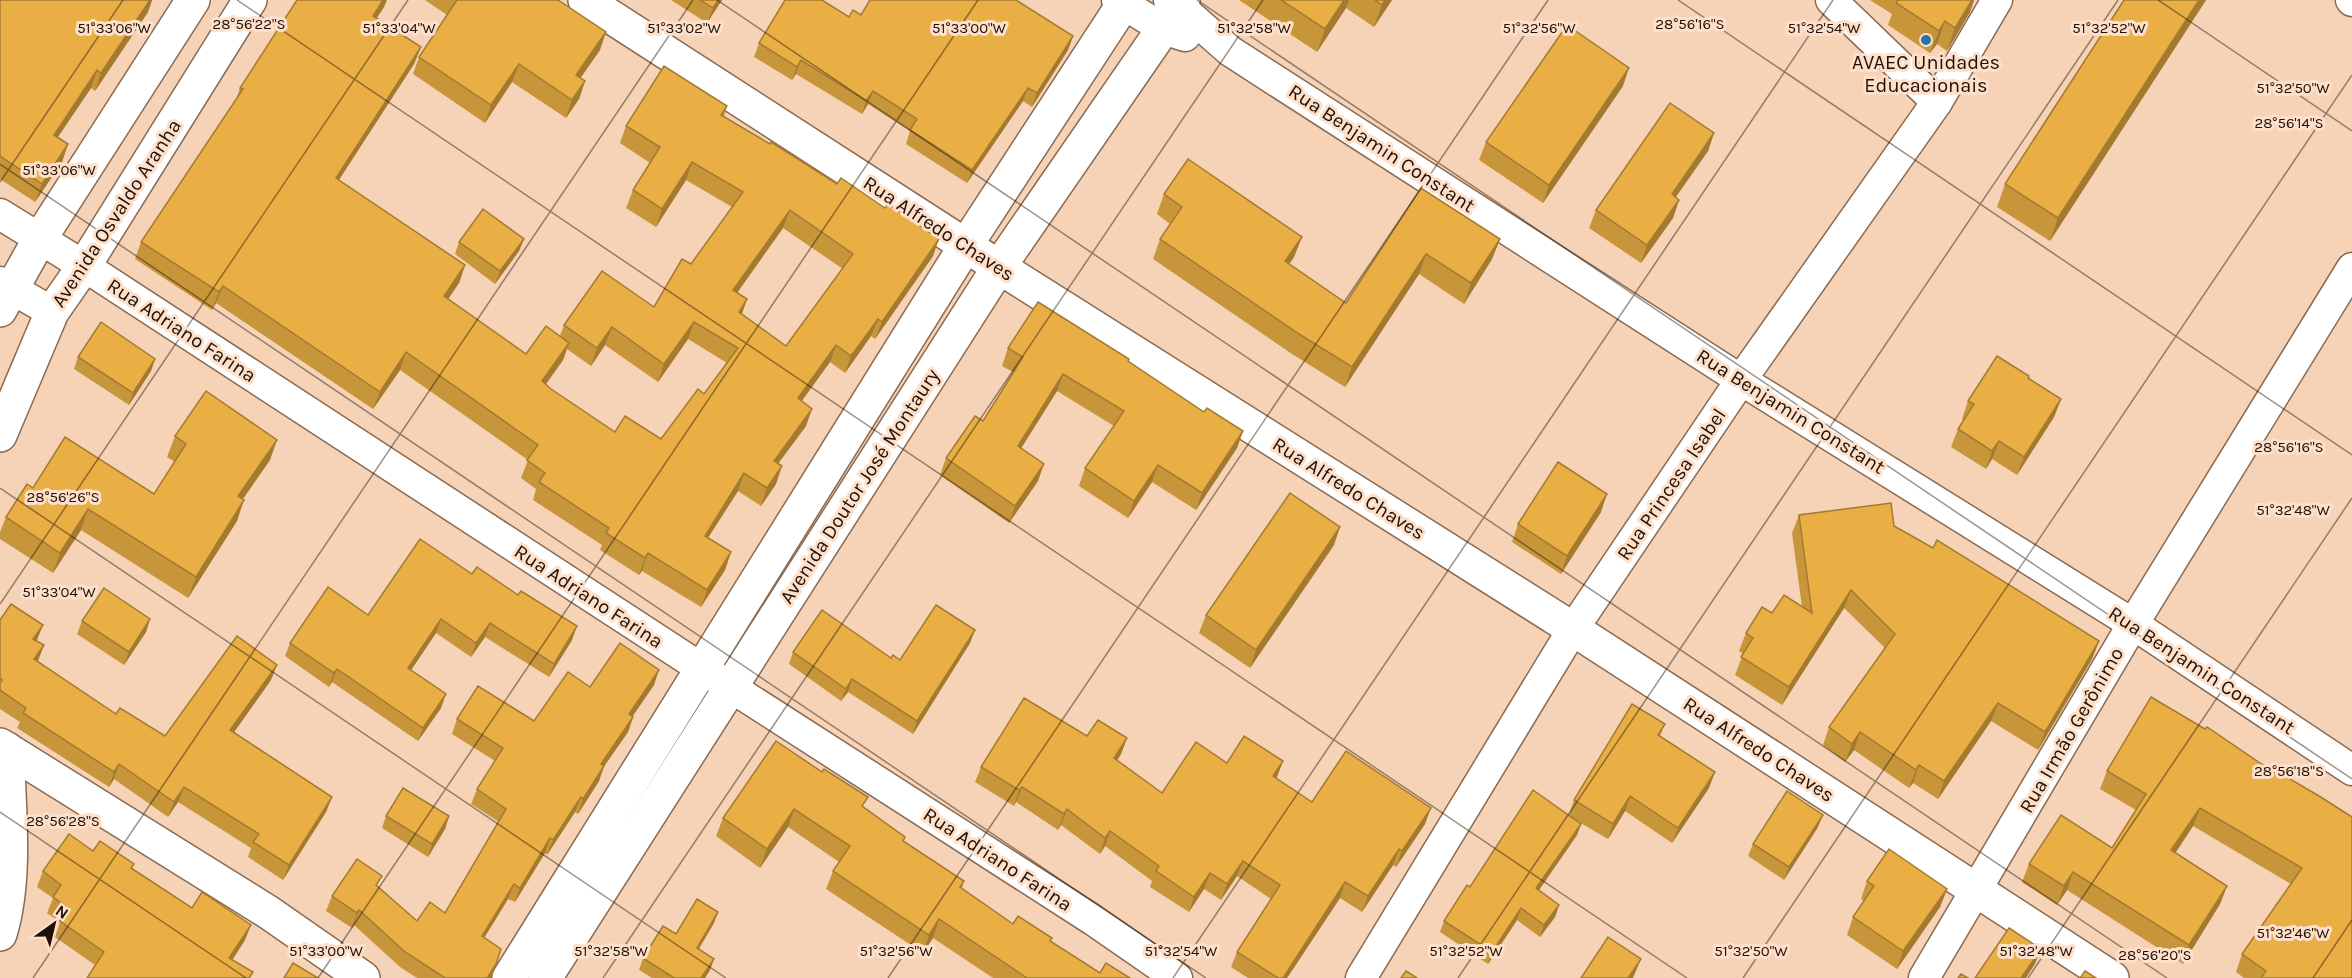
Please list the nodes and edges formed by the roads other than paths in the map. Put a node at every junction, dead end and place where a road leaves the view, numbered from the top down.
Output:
1 (193, 0) edge
2 (250, 0) edge
3 (585, 0) edge
4 (1831, 0) edge
5 (1997, 0) edge
6 (1123, 1) edge
7 (1174, 9) edge
8 (1937, 102) junction
9 (0, 214) edge
10 (966, 244) junction
11 (61, 252) junction
12 (999, 267) junction
13 (2352, 268) edge
14 (4, 294) edge
15 (52, 312) junction
16 (1741, 380) junction
17 (0, 435) edge
18 (2133, 624) junction
19 (1573, 629) junction
20 (701, 668) junction
21 (730, 686) junction
22 (3, 747) edge
23 (2352, 770) edge
24 (1977, 890) junction
25 (0, 934) edge
26 (363, 978) edge
27 (509, 978) edge
28 (545, 978) edge
29 (1177, 978) edge
30 (1361, 978) edge
31 (1924, 978) edge
32 (2112, 978) edge

1 - 11 street, Avenida Osvaldo Aranha
2 - 11 street, Avenida Osvaldo Aranha
3 - 10 street, Rua Alfredo Chaves
4 - 8 street
5 - 8 street, Rua Princesa Isabel
6 - 7 street, Rua Benjamin Constant
6 - 10 street, Avenida Doutor José Montaury
7 - 12 street, Avenida Doutor José Montaury
7 - 16 street, Rua Benjamin Constant
8 - 16 street, Rua Princesa Isabel
9 - 11 street, Rua Adriano Farina
10 - 12 street, Rua Alfredo Chaves
10 - 20 street, Avenida Doutor José Montaury
11 - 14 street, Avenida Osvaldo Aranha
11 - 15 street, Avenida Osvaldo Aranha
11 - 20 street, Rua Adriano Farina
12 - 19 street, Rua Alfredo Chaves
12 - 21 street, Avenida Doutor José Montaury
13 - 18 street, Rua Irmão Gerônimo
14 - 15 street
15 - 17 street, Avenida Osvaldo Aranha
16 - 18 street, Rua Benjamin Constant
16 - 19 street, Rua Princesa Isabel
18 - 23 street, Rua Benjamin Constant
18 - 24 street, Rua Irmão Gerônimo
19 - 24 street, Rua Alfredo Chaves
19 - 30 street, Rua Princesa Isabel
20 - 21 street, Rua Adriano Farina
20 - 27 street, Avenida Doutor José Montaury
21 - 28 street, Avenida Doutor José Montaury
21 - 29 street, Rua Adriano Farina
22 - 25 street
22 - 26 street
24 - 31 street, Rua Irmão Gerônimo
24 - 32 street, Rua Alfredo Chaves

